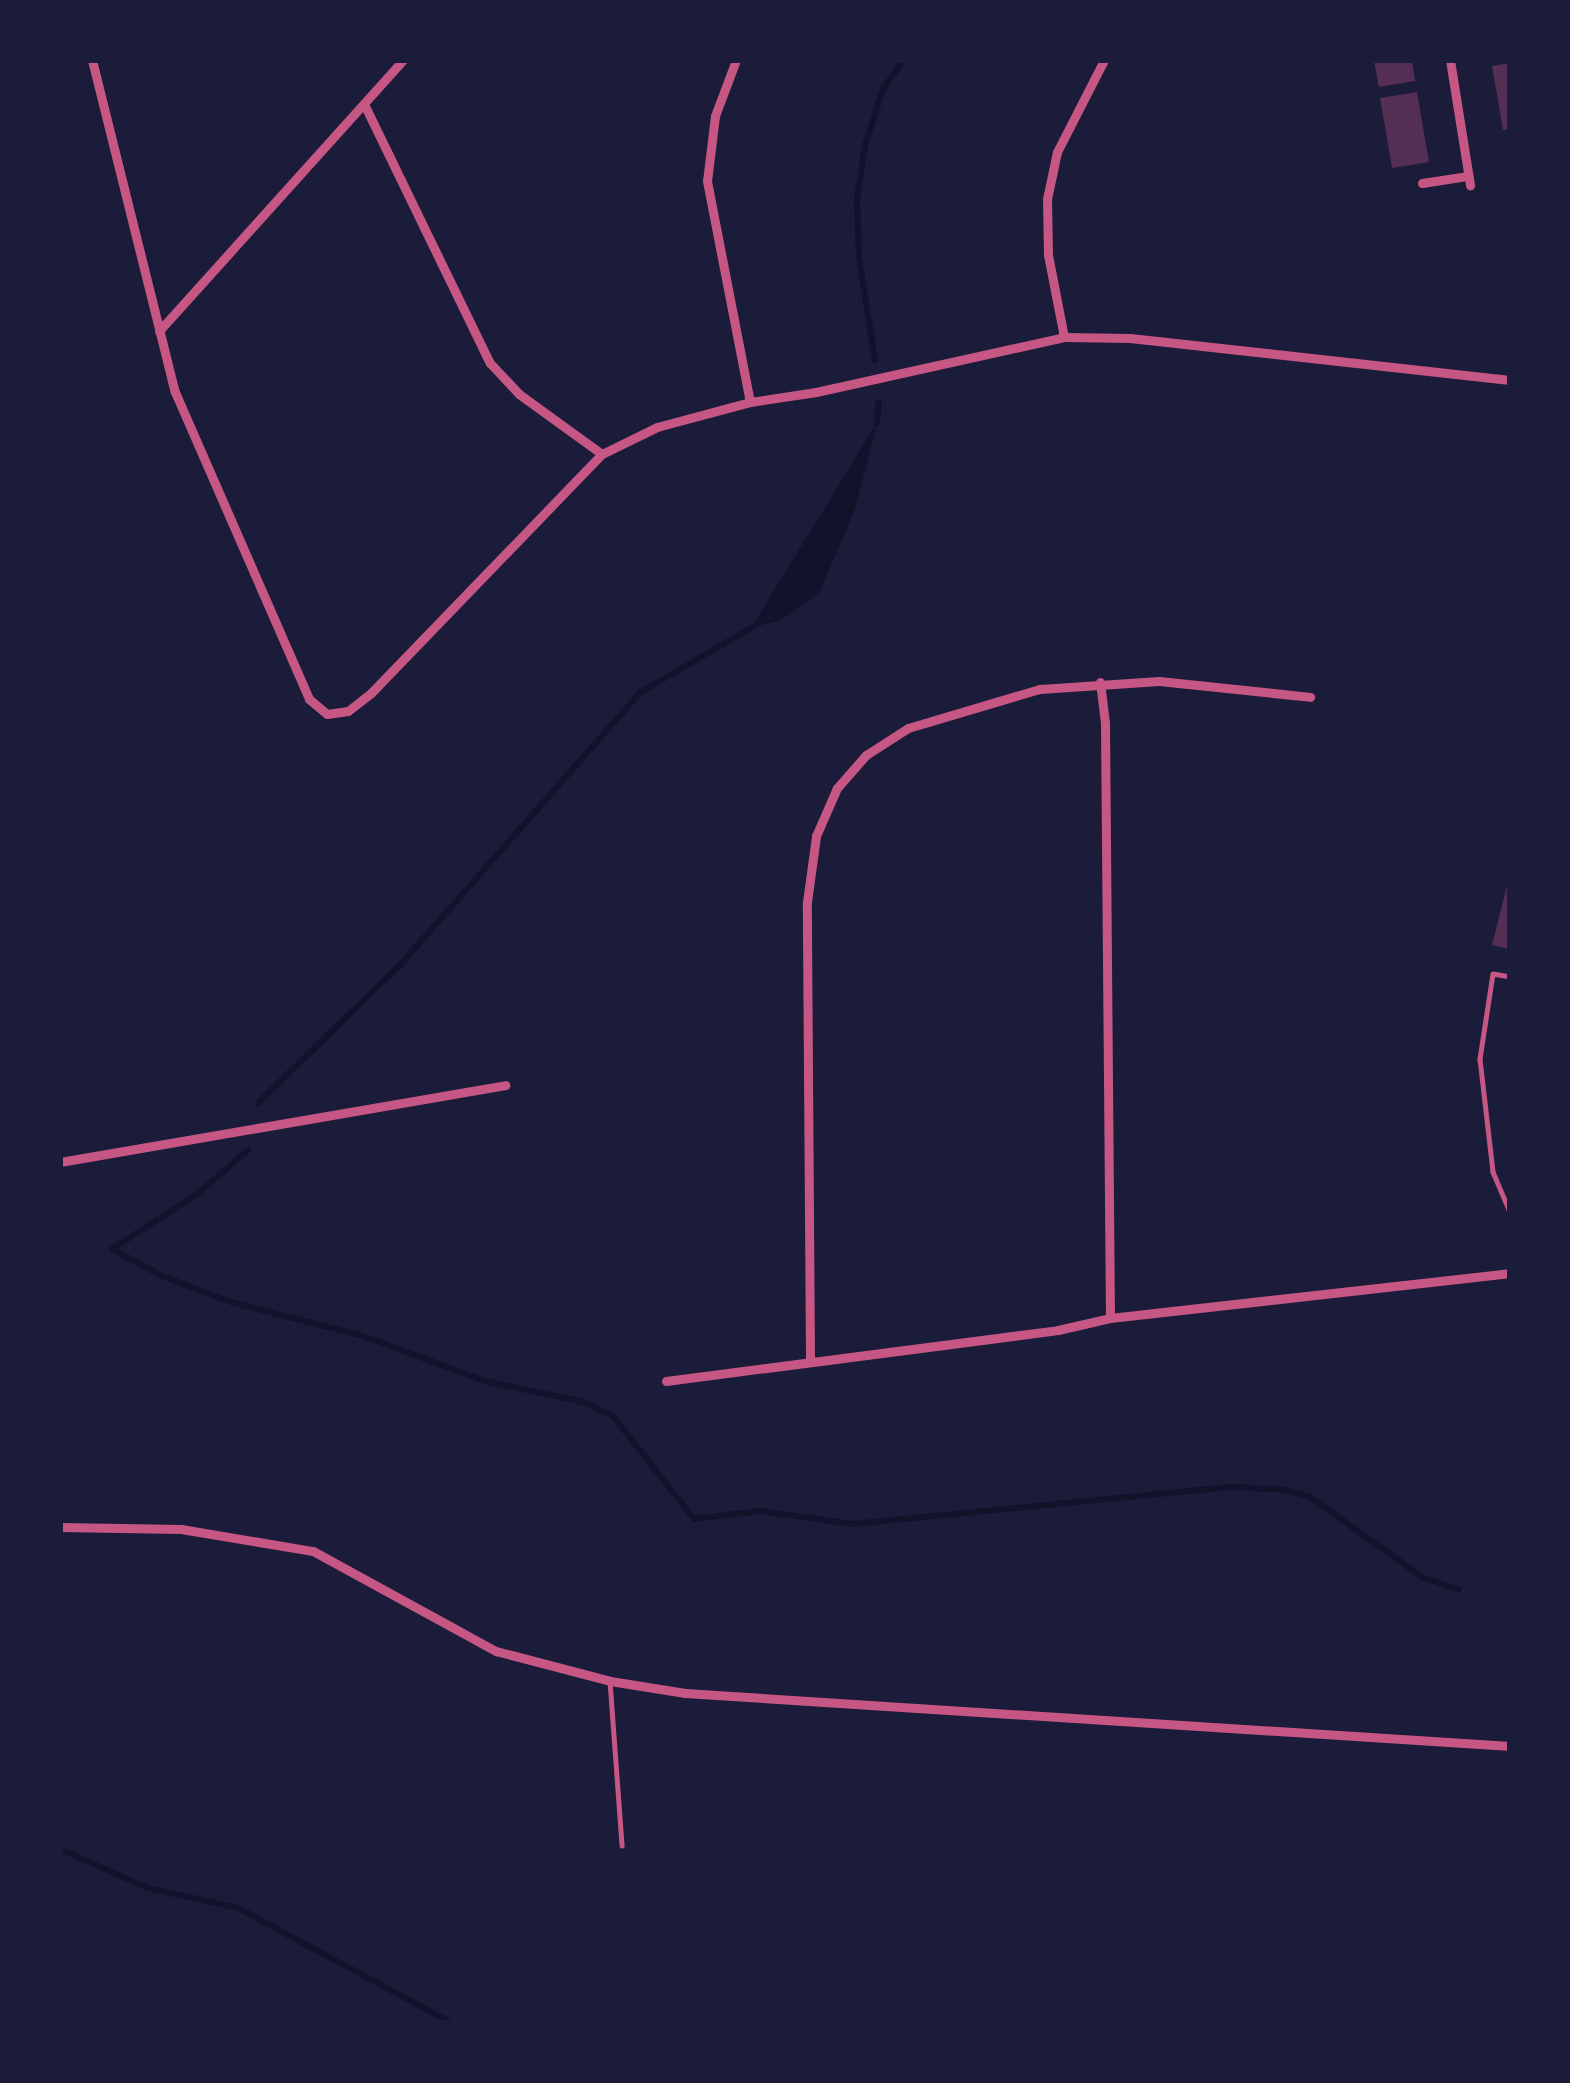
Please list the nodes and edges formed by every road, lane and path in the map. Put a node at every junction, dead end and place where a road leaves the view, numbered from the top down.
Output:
1 (92, 60) edge
2 (403, 60) edge
3 (736, 60) edge
4 (1104, 60) edge
5 (1450, 60) edge
6 (364, 104) junction
7 (1422, 183) dead end
8 (159, 331) junction
9 (1064, 337) junction
10 (1510, 380) edge
11 (750, 401) junction
12 (602, 454) junction
13 (1100, 682) junction
14 (1310, 697) dead end
15 (1510, 977) edge
16 (505, 1085) dead end
17 (60, 1162) edge
18 (1510, 1212) edge
19 (1510, 1273) edge
20 (1110, 1318) junction
21 (810, 1359) junction
22 (667, 1381) dead end
23 (60, 1526) edge
24 (610, 1681) junction
25 (1510, 1746) edge
26 (622, 1846) dead end

1 - 8 street
2 - 6 street
3 - 11 street
4 - 9 street
5 - 7 street
6 - 8 street
6 - 12 street
8 - 12 street
9 - 10 street
9 - 11 street
11 - 12 street
13 - 14 street
13 - 20 street
13 - 21 street
15 - 18 lane
16 - 17 street
19 - 20 street
20 - 21 street
21 - 22 street
23 - 24 street
24 - 25 street
24 - 26 lane

